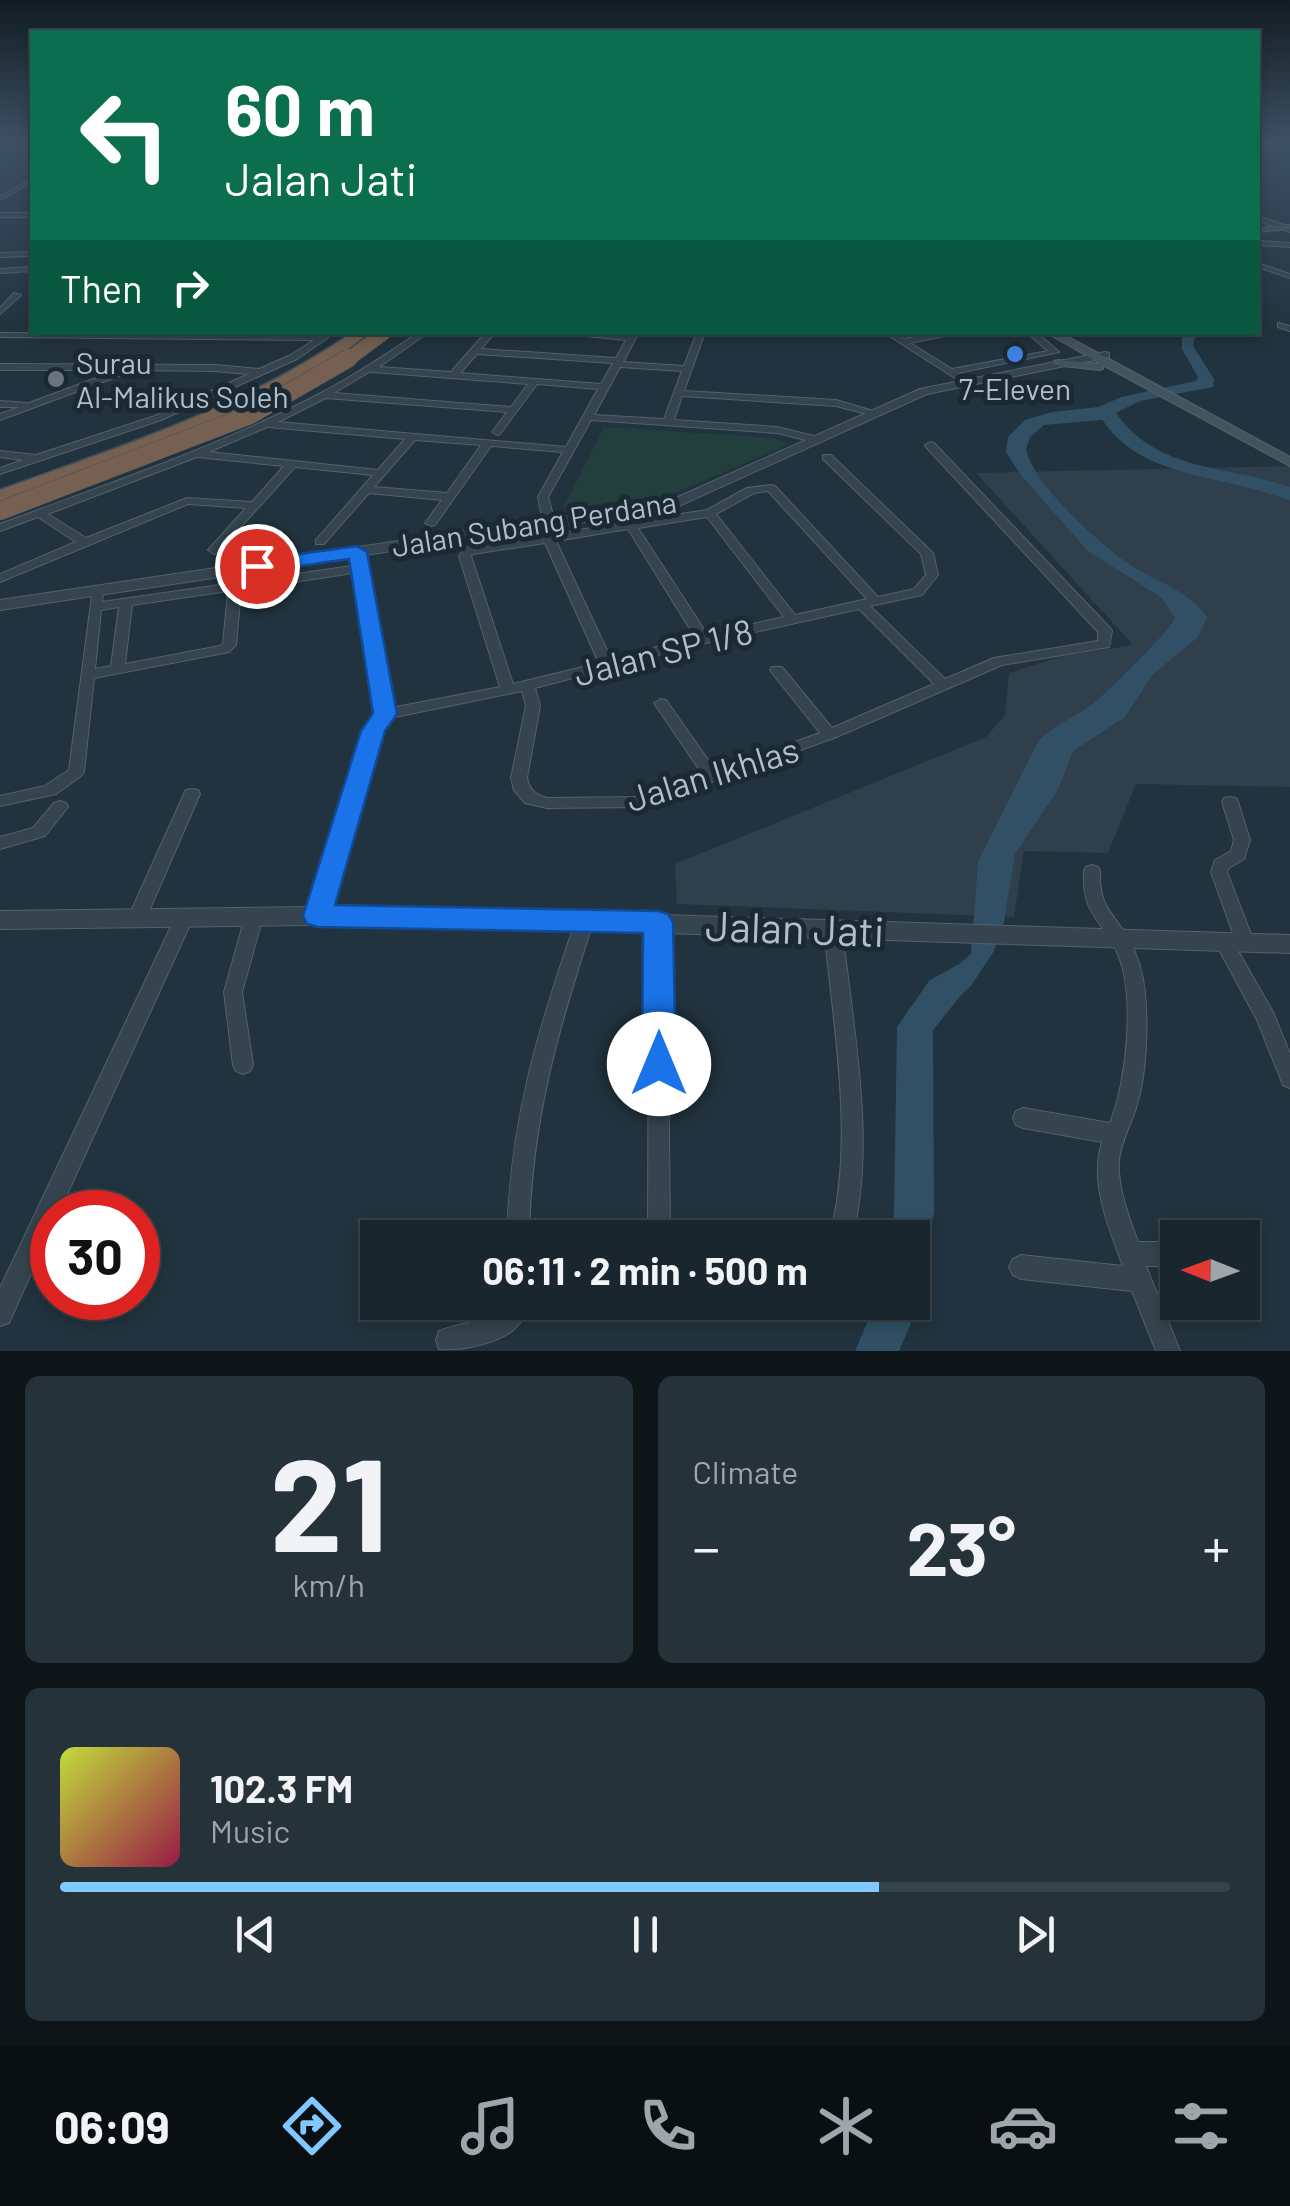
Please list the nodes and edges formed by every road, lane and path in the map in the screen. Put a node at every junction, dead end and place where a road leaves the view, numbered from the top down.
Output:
1 (0, 208) edge
2 (30, 211) edge
3 (1260, 218) edge
4 (1287, 231) edge
5 (1260, 234) edge
6 (1260, 234) edge
7 (1290, 246) edge
8 (30, 254) edge
9 (0, 255) edge
10 (1260, 266) edge
11 (30, 269) edge
12 (0, 270) edge
13 (1290, 276) edge
14 (1260, 277) edge
15 (17, 295) dead end
16 (0, 312) edge
17 (66, 335) edge
18 (230, 335) edge
19 (338, 335) edge
20 (358, 335) edge
21 (381, 335) edge
22 (392, 335) edge
23 (421, 335) edge
24 (489, 335) edge
25 (634, 335) edge
26 (700, 335) edge
27 (891, 335) edge
28 (944, 335) edge
29 (1034, 335) edge
30 (1055, 335) edge
31 (1072, 335) edge
32 (0, 336) edge
33 (328, 336) edge
34 (900, 342) junction
35 (1073, 347) junction
36 (474, 351) junction
37 (1098, 356) junction
38 (618, 363) junction
39 (1058, 363) junction
40 (0, 366) edge
41 (134, 367) junction
42 (372, 369) junction
43 (688, 369) junction
44 (261, 372) junction
45 (950, 372) junction
46 (454, 375) junction
47 (964, 380) junction
48 (534, 382) junction
49 (1145, 384) junction
50 (604, 387) junction
51 (679, 393) junction
52 (325, 395) junction
53 (1184, 403) junction
54 (0, 404) edge
55 (35, 404) junction
56 (513, 410) junction
57 (875, 413) junction
58 (0, 417) edge
59 (588, 417) junction
60 (668, 422) junction
61 (264, 424) junction
62 (497, 432) dead end
63 (412, 436) junction
64 (818, 440) junction
65 (488, 443) junction
66 (930, 446) dead end
67 (571, 450) junction
68 (0, 454) edge
69 (194, 454) junction
70 (1290, 454) edge
71 (827, 457) dead end
72 (35, 458) junction
73 (130, 460) junction
74 (1290, 462) edge
75 (292, 464) junction
76 (380, 473) junction
77 (4, 479) edge
78 (366, 489) junction
79 (0, 497) edge
80 (450, 497) junction
81 (256, 505) junction
82 (0, 511) edge
83 (710, 512) junction
84 (39, 513) junction
85 (549, 522) junction
86 (431, 524) dead end
87 (632, 526) junction
88 (0, 528) edge
89 (549, 539) junction
90 (320, 542) dead end
91 (85, 543) junction
92 (214, 550) dead end
93 (357, 552) junction
94 (358, 569) junction
95 (932, 575) joint
96 (0, 578) edge
97 (235, 586) junction
98 (96, 599) junction
99 (126, 602) junction
100 (868, 604) junction
101 (0, 605) edge
102 (792, 619) junction
103 (703, 640) junction
104 (606, 664) junction
105 (118, 668) junction
106 (777, 670) dead end
107 (88, 674) junction
108 (941, 683) junction
109 (527, 686) junction
110 (508, 690) junction
111 (661, 703) dead end
112 (385, 714) junction
113 (829, 735) junction
114 (714, 778) junction
115 (192, 794) dead end
116 (0, 801) edge
117 (1230, 802) dead end
118 (60, 808) dead end
119 (0, 843) edge
120 (1092, 872) dead end
121 (318, 916) junction
122 (254, 917) junction
123 (137, 918) junction
124 (184, 918) junction
125 (585, 920) junction
126 (1, 921) edge
127 (658, 922) junction
128 (833, 927) junction
129 (1120, 939) junction
130 (1235, 942) junction
131 (1290, 944) edge
132 (243, 1064) dead end
133 (1290, 1079) edge
134 (1023, 1118) dead end
135 (1114, 1134) junction
136 (518, 1220) edge
137 (659, 1220) edge
138 (848, 1220) edge
139 (1133, 1254) junction
140 (1160, 1254) edge
141 (1020, 1266) dead end
142 (1142, 1280) junction
143 (0, 1314) edge
144 (510, 1320) edge
145 (448, 1340) dead end
146 (1168, 1351) edge

1 - 2 street
3 - 4 street
4 - 5 main road
6 - 7 street
8 - 9 street
10 - 13 street
11 - 12 street
13 - 14 street
15 - 16 street
17 - 32 street
18 - 33 street
19 - 77 highway
20 - 79 highway
21 - 73 highway, bridge
22 - 73 highway, bridge
23 - 42 street
24 - 36 street
25 - 38 street
26 - 43 street
27 - 34 street
28 - 34 street
29 - 45 street
30 - 35 main road
31 - 37 main road
33 - 44 street
34 - 45 street
35 - 37 main road
35 - 39 main road
36 - 38 street
36 - 46 street
37 - 39 street, Jalan Subang Perdana
37 - 49 main road
37 - 49 main road
38 - 43 street
38 - 50 street
39 - 47 street, Jalan Subang Perdana
39 - 49 main road
40 - 41 street
41 - 44 street
41 - 55 street
42 - 46 street
42 - 52 street
43 - 51 street
44 - 72 street
45 - 47 street
46 - 48 street
47 - 57 street, Jalan Subang Perdana
48 - 50 street
48 - 56 street
49 - 53 main road
50 - 59 street
51 - 57 street
51 - 60 street
52 - 56 street
52 - 61 street
53 - 70 main road
53 - 74 main road
54 - 55 street
55 - 58 street
56 - 62 street
57 - 64 street, Jalan Subang Perdana
59 - 60 street
59 - 67 street
60 - 64 street
61 - 63 street
61 - 69 street
63 - 65 street
63 - 76 street
64 - 85 street, Jalan Subang Perdana
65 - 67 street
65 - 80 street
66 - 108 street, Jalan Ikhlas
67 - 85 street
68 - 72 street
69 - 75 street
69 - 84 street
71 - 95 street
72 - 77 street
73 - 82 highway, bridge
75 - 76 street
75 - 81 street
76 - 78 street
78 - 80 street
78 - 90 street
80 - 86 street
81 - 91 street
81 - 92 street
83 - 87 street
83 - 100 street
83 - 102 street
84 - 88 street
84 - 91 street
85 - 93 street, Jalan Subang Perdana
87 - 89 street
87 - 103 street
89 - 104 street
89 - 110 street
91 - 96 street
93 - 94 street
93 - 98 street, Jalan Subang Perdana
94 - 97 street
94 - 112 street
95 - 100 street, Jalan SP 1/8
97 - 99 street
97 - 105 street
98 - 99 street
98 - 101 street, Jalan Subang Perdana
98 - 107 street
99 - 105 street
100 - 102 street, Jalan SP 1/8
100 - 108 street
102 - 103 street, Jalan SP 1/8
103 - 104 street, Jalan SP 1/8
104 - 109 street, Jalan SP 1/8
105 - 107 street
106 - 113 street
107 - 116 street
108 - 113 street, Jalan Ikhlas
109 - 110 street, Jalan SP 1/8
109 - 114 street, Jalan Ikhlas
110 - 112 street, Jalan SP 1/8
111 - 114 street
112 - 121 street
113 - 114 street, Jalan Ikhlas
115 - 123 street
117 - 130 street
118 - 119 street
120 - 129 street
121 - 122 street, Jalan Jati
121 - 125 street, Jalan Jati
122 - 124 street, Jalan Jati
122 - 132 street
123 - 124 street, Jalan Jati
123 - 126 street, Jalan Jati
124 - 143 street
125 - 127 street, Jalan Jati
125 - 136 street
127 - 128 street, Jalan Jati
127 - 137 street
128 - 129 street, Jalan Jati
128 - 138 street
129 - 130 street, Jalan Jati
129 - 135 street
130 - 131 street, Jalan Jati
130 - 133 street
134 - 135 street
135 - 139 street
139 - 140 street
139 - 142 street
141 - 142 street
142 - 146 street
144 - 145 street

